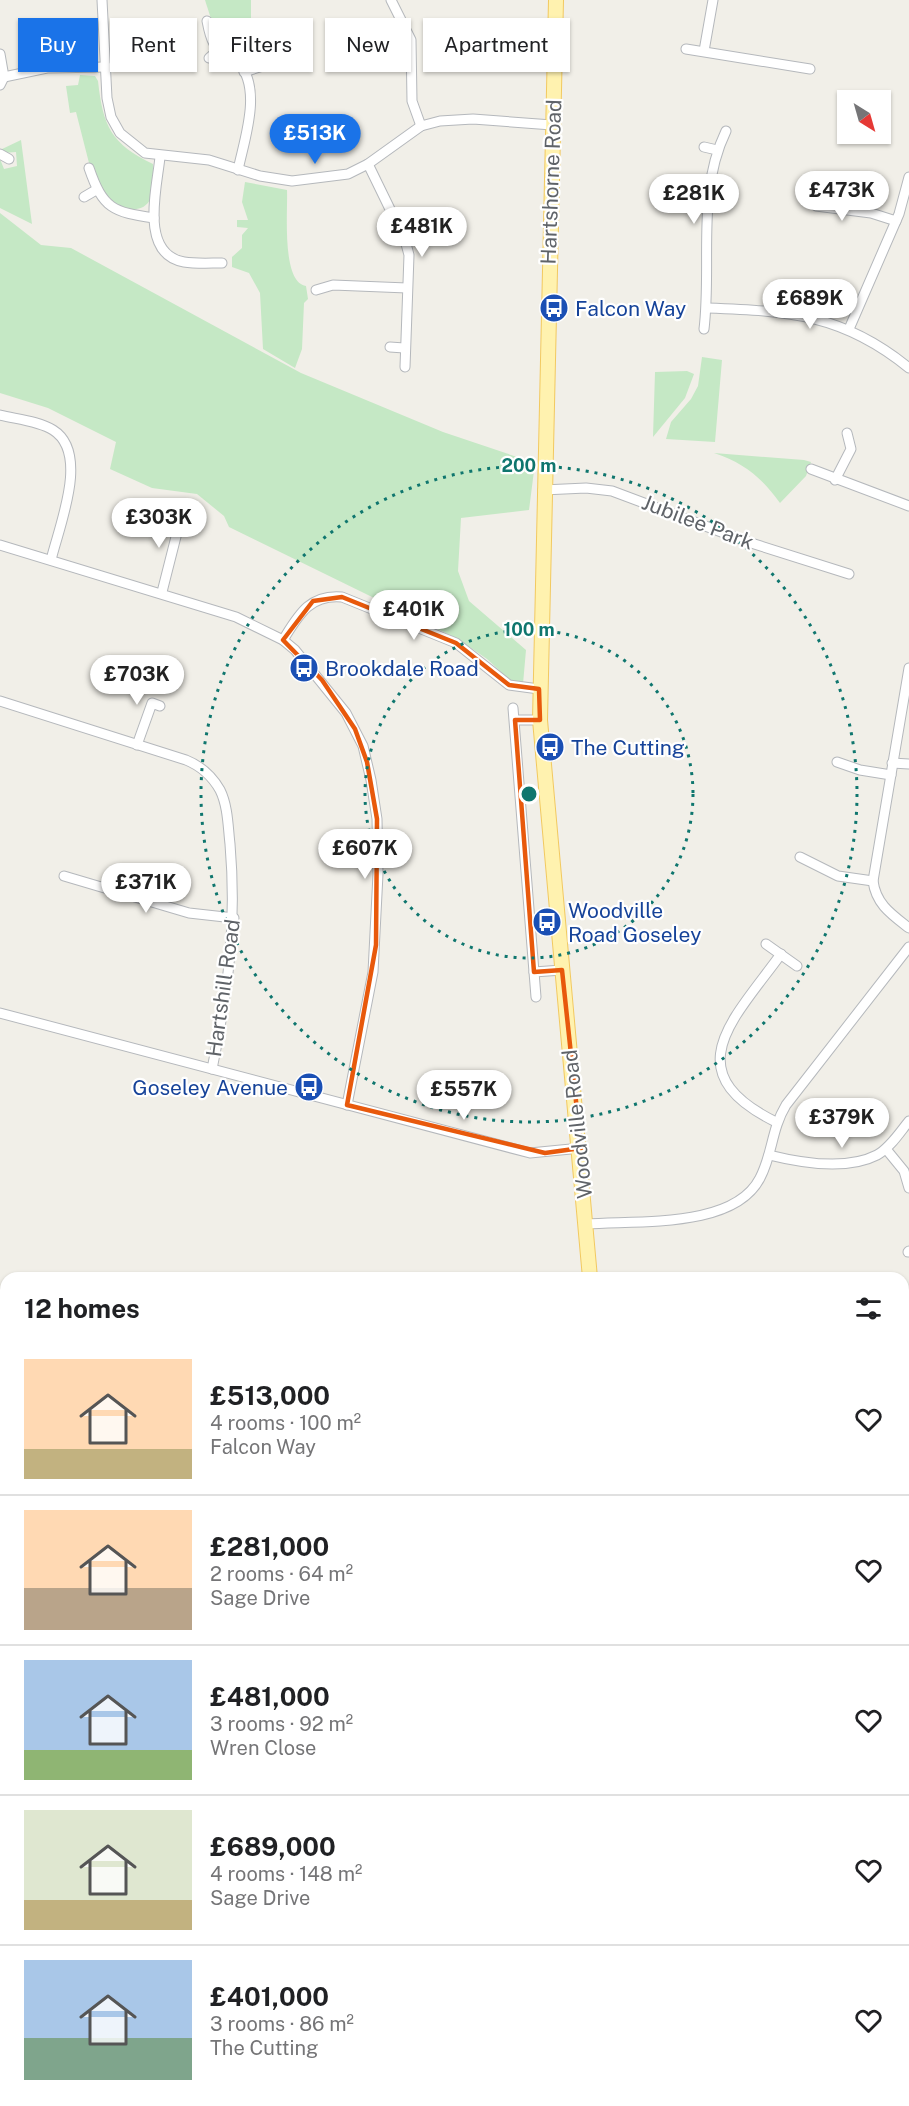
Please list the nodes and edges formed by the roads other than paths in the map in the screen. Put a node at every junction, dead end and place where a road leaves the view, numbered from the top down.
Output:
1 (102, 0) edge
2 (391, 0) edge
3 (556, 0) edge
4 (713, 0) edge
5 (207, 21) dead end
6 (209, 30) edge
7 (686, 49) dead end
8 (704, 51) junction
9 (0, 54) edge
10 (107, 67) junction
11 (810, 69) dead end
12 (244, 72) edge
13 (2, 81) edge
14 (552, 125) junction
15 (421, 126) junction
16 (726, 131) dead end
17 (704, 147) dead end
18 (717, 150) junction
19 (0, 154) edge
20 (160, 156) junction
21 (9, 159) dead end
22 (368, 164) junction
23 (89, 168) dead end
24 (238, 170) junction
25 (909, 177) edge
26 (96, 190) junction
27 (807, 195) dead end
28 (84, 197) dead end
29 (154, 218) junction
30 (898, 218) junction
31 (909, 219) edge
32 (222, 263) dead end
33 (407, 288) junction
34 (316, 290) dead end
35 (707, 309) junction
36 (704, 329) dead end
37 (849, 329) junction
38 (390, 347) dead end
39 (404, 348) junction
40 (405, 367) dead end
41 (909, 368) edge
42 (0, 415) edge
43 (847, 433) dead end
44 (811, 469) dead end
45 (835, 480) junction
46 (543, 490) junction
47 (909, 506) edge
48 (182, 513) dead end
49 (0, 545) edge
50 (51, 560) junction
51 (849, 574) dead end
52 (162, 592) junction
53 (283, 640) junction
54 (909, 671) edge
55 (539, 689) junction
56 (0, 701) edge
57 (160, 706) dead end
58 (513, 708) dead end
59 (515, 720) junction
60 (540, 720) junction
61 (137, 746) junction
62 (837, 762) dead end
63 (892, 763) junction
64 (909, 765) edge
65 (891, 775) junction
66 (800, 857) dead end
67 (64, 876) dead end
68 (873, 881) junction
69 (234, 918) junction
70 (909, 928) edge
71 (766, 944) dead end
72 (909, 947) edge
73 (781, 954) junction
74 (797, 966) dead end
75 (562, 970) junction
76 (534, 972) junction
77 (536, 997) dead end
78 (0, 1013) edge
79 (212, 1069) junction
80 (347, 1105) junction
81 (909, 1121) edge
82 (776, 1122) junction
83 (581, 1148) junction
84 (886, 1149) junction
85 (769, 1155) junction
86 (909, 1188) edge
87 (586, 1224) junction
88 (590, 1272) edge

1 - 10 street
2 - 15 street
3 - 14 main road, Hartshorne Road
4 - 8 street
5 - 6 street
7 - 8 street
8 - 11 street
9 - 13 street
10 - 13 street
10 - 20 street
12 - 24 street
14 - 15 street
14 - 46 main road, Hartshorne Road
15 - 22 street
16 - 18 street
17 - 18 street
18 - 35 street
19 - 21 street
20 - 24 street
20 - 29 street
22 - 24 street
22 - 33 street
23 - 26 street
25 - 30 street
26 - 28 street
26 - 29 street
27 - 30 street
29 - 32 street
30 - 31 street
30 - 37 street
33 - 34 street
33 - 39 street
35 - 36 street
35 - 37 street
37 - 41 street
38 - 39 street
39 - 40 street
42 - 50 street
43 - 45 street
44 - 45 street
45 - 47 street
46 - 51 street, Jubilee Park
46 - 55 main road, Hartshorne Road
48 - 52 street
49 - 50 street
50 - 52 street
52 - 53 street
53 - 55 street
53 - 80 street
54 - 63 street
55 - 60 main road, Woodville Road
56 - 61 street, Hartshill Road
57 - 61 street
58 - 59 street
59 - 60 street
59 - 76 street
60 - 75 main road, Woodville Road
61 - 69 street, Hartshill Road
62 - 65 street
63 - 64 street
63 - 65 street
65 - 68 street
66 - 68 street
67 - 69 street
68 - 70 street
69 - 79 street, Hartshill Road
71 - 73 street
72 - 82 street
73 - 74 street
73 - 82 street
75 - 76 street
75 - 83 main road, Woodville Road
76 - 77 street
78 - 79 street
79 - 80 street
80 - 83 street
81 - 84 street
82 - 85 street
83 - 87 main road, Woodville Road
84 - 85 street
84 - 86 street
85 - 87 street
87 - 88 main road, Woodville Road

